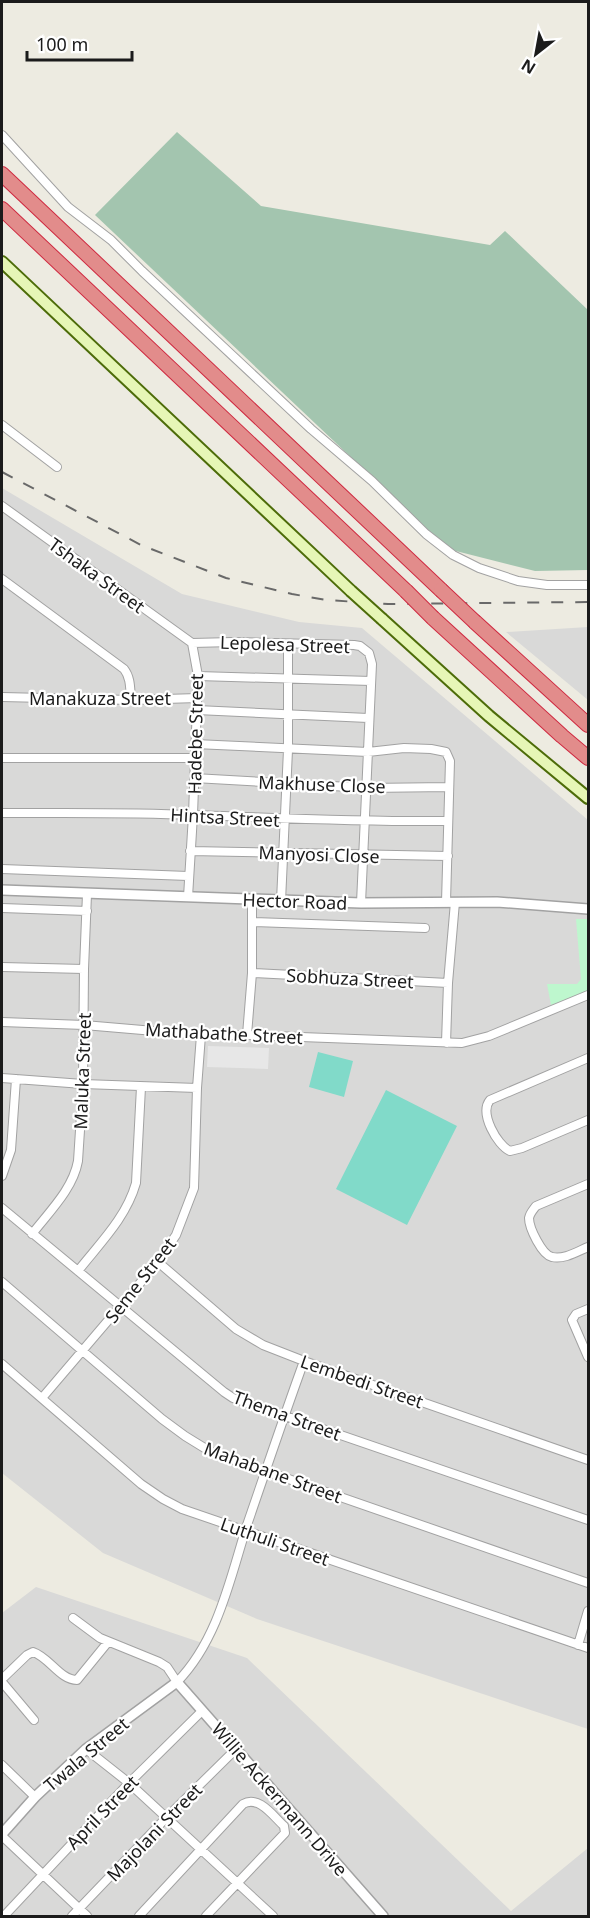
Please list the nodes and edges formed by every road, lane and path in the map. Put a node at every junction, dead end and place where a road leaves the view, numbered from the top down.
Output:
1 (2, 135) edge
2 (2, 174) edge
3 (2, 209) edge
4 (2, 262) edge
5 (2, 425) edge
6 (57, 467) dead end
7 (2, 506) edge
8 (2, 579) edge
9 (588, 585) edge
10 (192, 643) junction
11 (288, 644) junction
12 (198, 676) junction
13 (288, 679) junction
14 (371, 681) junction
15 (2, 697) edge
16 (198, 698) junction
17 (132, 700) junction
18 (197, 710) junction
19 (287, 714) junction
20 (368, 718) junction
21 (588, 725) edge
22 (195, 744) junction
23 (288, 750) junction
24 (368, 752) junction
25 (2, 758) edge
26 (195, 758) junction
27 (588, 758) edge
28 (195, 778) junction
29 (286, 783) junction
30 (449, 787) junction
31 (367, 788) junction
32 (588, 798) edge
33 (2, 813) edge
34 (193, 814) junction
35 (286, 819) junction
36 (448, 821) junction
37 (365, 822) junction
38 (190, 851) junction
39 (284, 853) junction
40 (364, 856) junction
41 (448, 856) junction
42 (2, 869) edge
43 (188, 876) junction
44 (2, 890) edge
45 (87, 894) junction
46 (188, 897) junction
47 (252, 900) junction
48 (281, 901) junction
49 (450, 902) junction
50 (361, 903) junction
51 (2, 908) edge
52 (588, 909) edge
53 (87, 911) junction
54 (252, 922) junction
55 (425, 928) dead end
56 (2, 967) edge
57 (84, 969) junction
58 (252, 973) junction
59 (448, 983) junction
60 (588, 995) edge
61 (2, 1022) edge
62 (84, 1025) junction
63 (201, 1035) junction
64 (247, 1035) junction
65 (446, 1042) junction
66 (588, 1058) edge
67 (2, 1078) edge
68 (16, 1079) junction
69 (83, 1084) junction
70 (141, 1086) junction
71 (197, 1088) junction
72 (588, 1120) edge
73 (2, 1176) edge
74 (588, 1184) edge
75 (2, 1208) edge
76 (32, 1234) junction
77 (588, 1247) edge
78 (158, 1262) junction
79 (78, 1271) junction
80 (2, 1282) edge
81 (120, 1308) junction
82 (588, 1309) edge
83 (83, 1351) junction
84 (588, 1357) edge
85 (304, 1361) junction
86 (2, 1364) edge
87 (42, 1398) junction
88 (284, 1416) junction
89 (588, 1460) edge
90 (266, 1471) junction
91 (588, 1520) edge
92 (245, 1531) junction
93 (588, 1583) edge
94 (588, 1611) edge
95 (73, 1618) dead end
96 (108, 1641) junction
97 (578, 1644) junction
98 (588, 1648) edge
99 (2, 1681) edge
100 (177, 1682) junction
101 (202, 1711) junction
102 (34, 1720) dead end
103 (86, 1749) junction
104 (236, 1749) junction
105 (2, 1766) edge
106 (129, 1783) junction
107 (35, 1797) junction
108 (166, 1818) junction
109 (2, 1835) edge
110 (202, 1849) junction
111 (43, 1874) junction
112 (239, 1883) junction
113 (79, 1909) junction
114 (4, 1917) edge
115 (72, 1917) edge
116 (87, 1917) edge
117 (138, 1917) edge
118 (206, 1917) edge
119 (273, 1917) edge
120 (383, 1917) edge

1 - 9 street
2 - 21 highway, bridge
3 - 27 highway, bridge
4 - 32 main road, bridge
5 - 6 street
7 - 10 street, Tshaka Street
8 - 17 street
10 - 11 street, Lepolesa Street
10 - 12 street, Hadebe Street
11 - 13 street
11 - 14 street, Lepolesa Street
12 - 13 street
12 - 16 street, Hadebe Street
13 - 14 street
13 - 19 street
14 - 20 street, Lepolesa Street
15 - 17 street, Manakuza Street
16 - 17 street, Manakuza Street
16 - 18 street, Hadebe Street
18 - 19 street
18 - 22 street, Hadebe Street
19 - 20 street
19 - 23 street
20 - 24 street, Lepolesa Street
22 - 23 street
22 - 26 street, Hadebe Street
23 - 24 street
23 - 29 street
24 - 30 street
24 - 31 street, Lepolesa Street
25 - 26 street
26 - 28 street, Hadebe Street
28 - 29 street, Makhuse Close
28 - 34 street, Hadebe Street
29 - 31 street, Makhuse Close
29 - 35 street
30 - 31 street, Makhuse Close
30 - 36 street
31 - 37 street, Lepolesa Street
33 - 34 street, Hintsa Street
34 - 35 street, Hintsa Street
34 - 38 street, Hadebe Street
35 - 37 street, Hintsa Street
35 - 39 street
36 - 37 street, Hintsa Street
36 - 41 street
37 - 40 street, Lepolesa Street
38 - 39 street, Manyosi Close
38 - 43 street, Hadebe Street
39 - 40 street, Manyosi Close
39 - 48 street
40 - 41 street, Manyosi Close
40 - 50 street, Lepolesa Street
41 - 49 street
42 - 43 street
43 - 46 street, Hadebe Street
44 - 45 street, Hector Road
45 - 46 street, Hector Road
45 - 53 street, Maluka Street
46 - 47 street, Hector Road
47 - 48 street, Hector Road
47 - 54 street
48 - 50 street, Hector Road
49 - 50 street, Hector Road
49 - 52 street, Hector Road
49 - 59 street
51 - 53 street
53 - 57 street, Maluka Street
54 - 55 street, Hector Road
54 - 58 street
56 - 57 street
57 - 62 street, Maluka Street
58 - 59 street, Sobhuza Street
58 - 64 street
59 - 65 street
60 - 65 street, Mathabathe Street
61 - 62 street, Mathabathe Street
62 - 63 street, Mathabathe Street
62 - 69 street, Maluka Street
63 - 64 street, Mathabathe Street
63 - 71 street, Seme Street
64 - 65 street, Mathabathe Street
66 - 72 street
67 - 68 street
68 - 69 street
68 - 73 street
69 - 70 street
69 - 76 street, Maluka Street
70 - 71 street
70 - 79 street
71 - 78 street, Seme Street
74 - 77 street
75 - 76 street, Thema Street
76 - 79 street, Thema Street
78 - 81 street, Seme Street
78 - 85 street, Lembedi Street
79 - 81 street, Thema Street
80 - 83 street, Mahabane Street
81 - 83 street, Seme Street
81 - 88 street, Thema Street
82 - 84 street
83 - 87 street, Seme Street
83 - 90 street, Mahabane Street
85 - 88 street
85 - 89 street, Lembedi Street
86 - 87 street, Luthuli Street
87 - 92 street, Luthuli Street
88 - 90 street
88 - 91 street, Thema Street
90 - 92 street
90 - 93 street, Mahabane Street
92 - 97 street, Luthuli Street
92 - 100 street
94 - 97 street
95 - 96 street
96 - 99 street
96 - 100 street
97 - 98 street, Luthuli Street
99 - 102 street
100 - 101 street, Willie Ackermann Drive
100 - 103 street, Twala Street
101 - 104 street, Willie Ackermann Drive
101 - 106 street, April Street
103 - 106 street
103 - 107 street, Twala Street
104 - 108 street, Majolani Street
104 - 120 street, Willie Ackermann Drive
105 - 107 street
106 - 108 street
106 - 111 street, April Street
107 - 109 street, Twala Street
108 - 110 street
108 - 113 street, Majolani Street
109 - 111 street
110 - 112 street
110 - 112 street
110 - 117 street
111 - 113 street
111 - 114 street, April Street
112 - 118 street
112 - 119 street
113 - 115 street, Majolani Street
113 - 116 street

